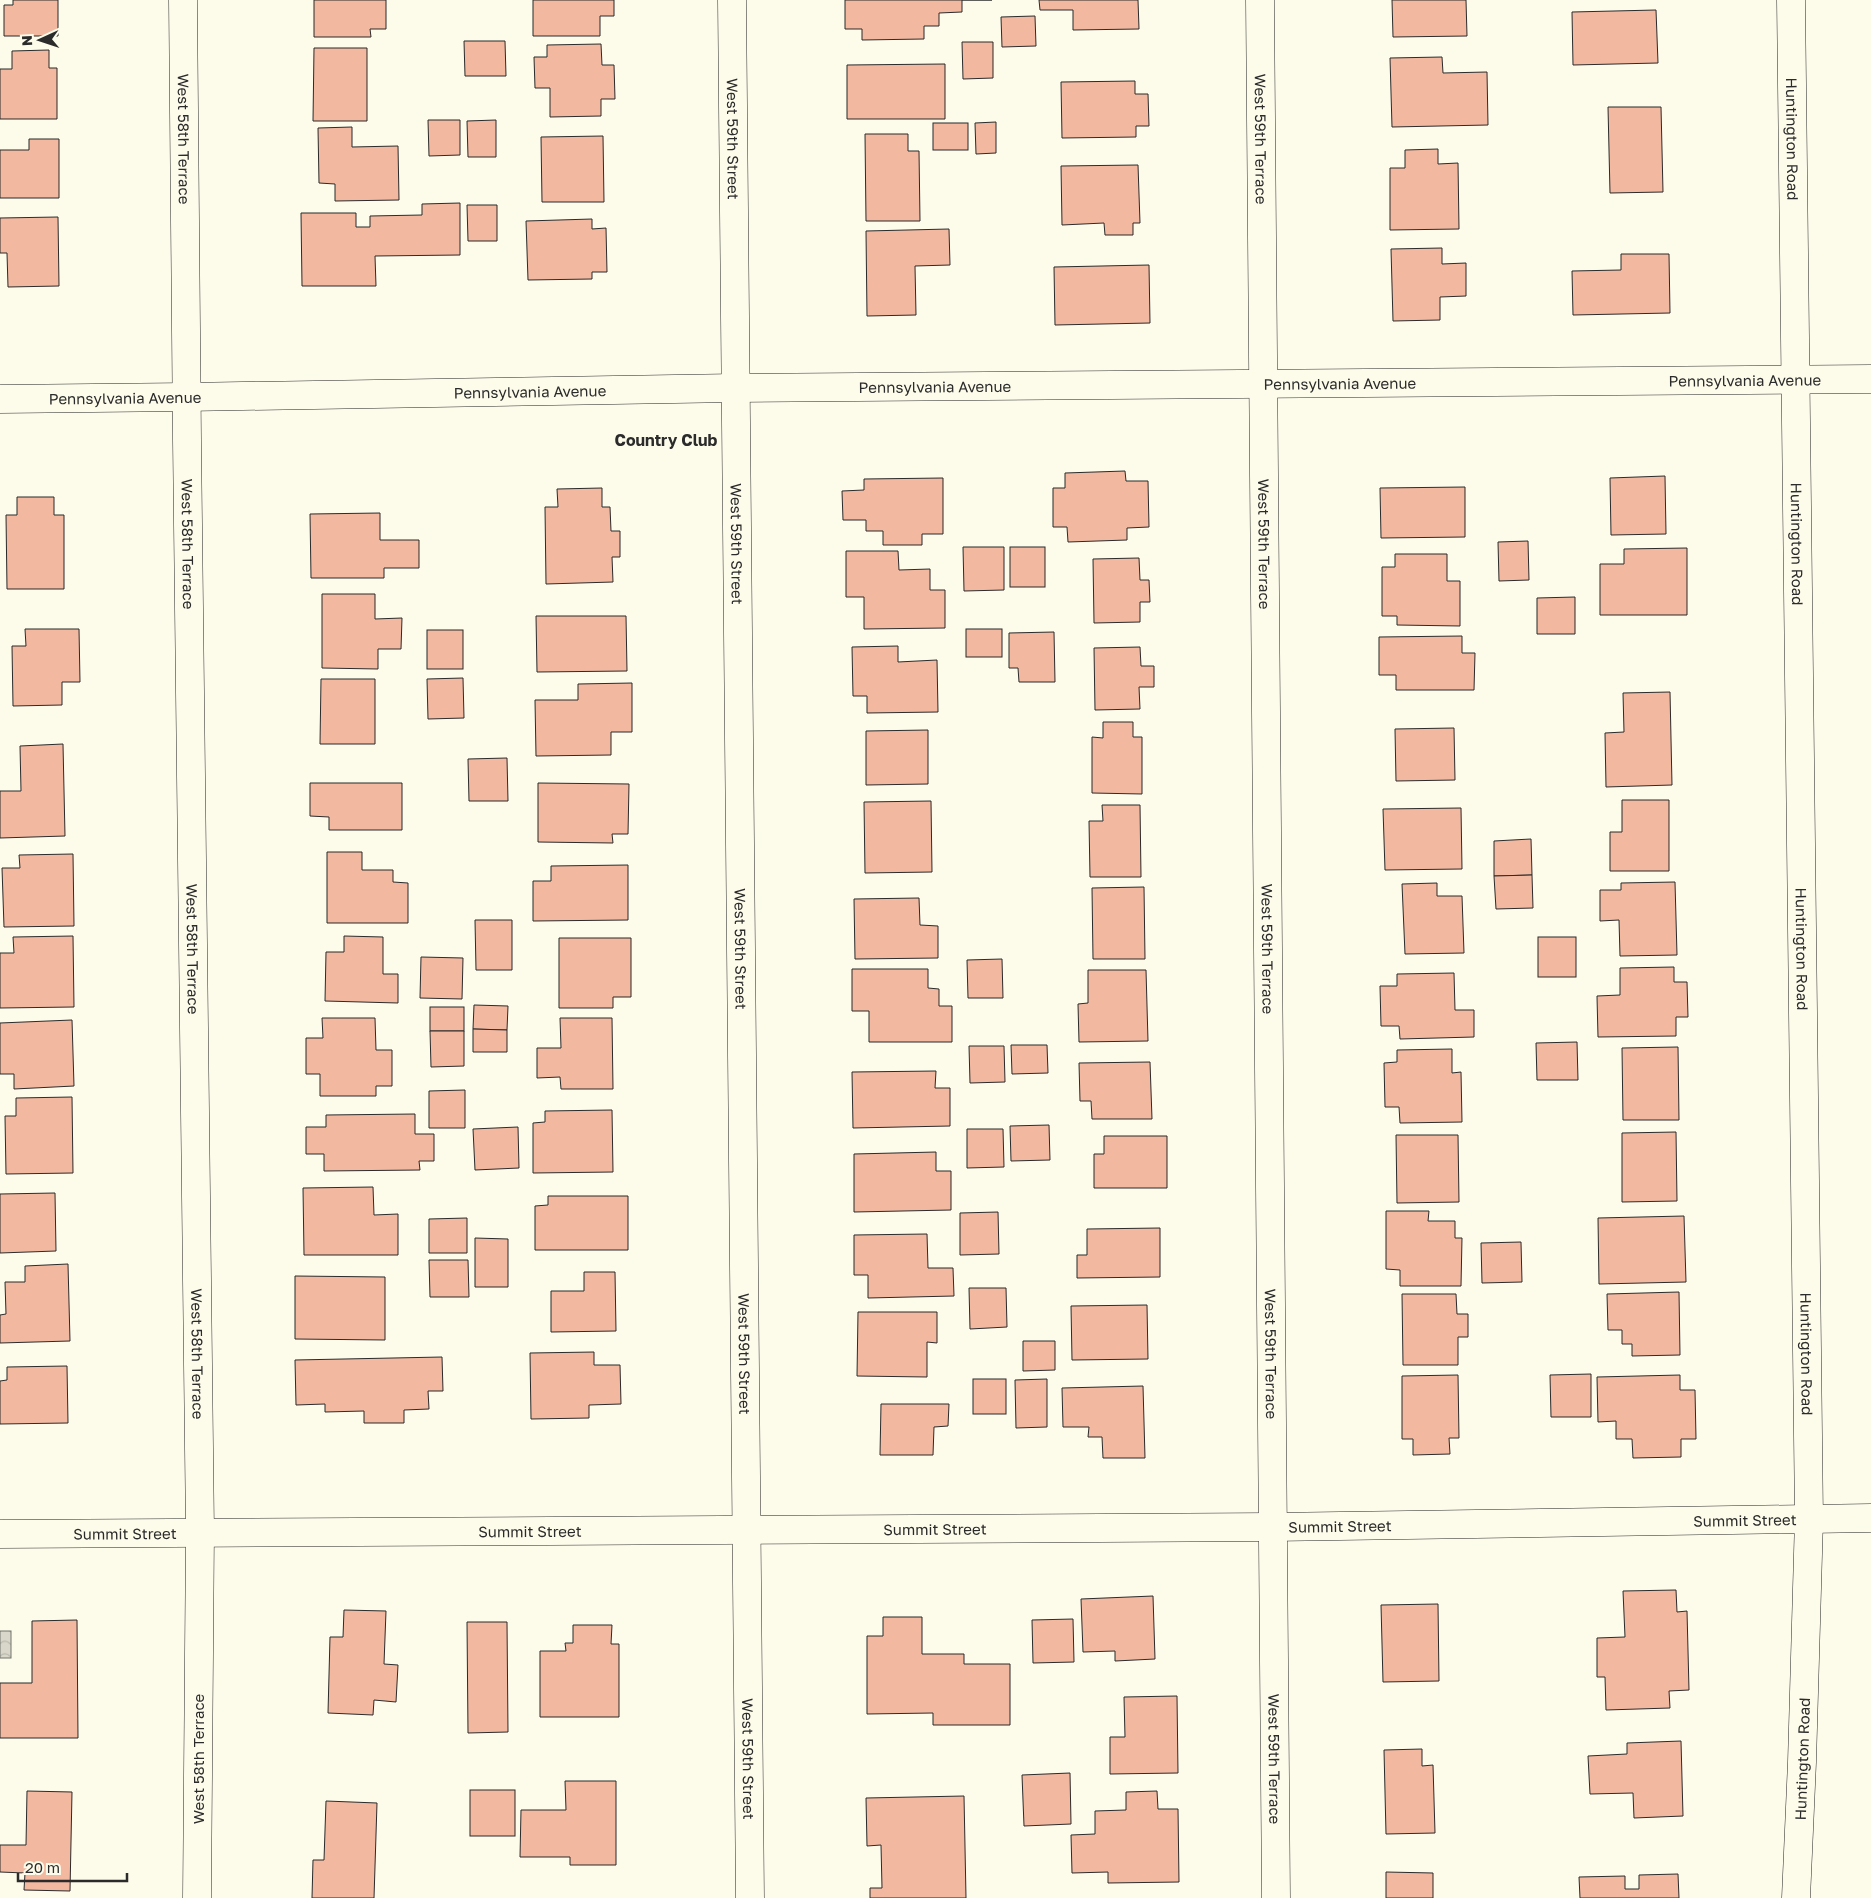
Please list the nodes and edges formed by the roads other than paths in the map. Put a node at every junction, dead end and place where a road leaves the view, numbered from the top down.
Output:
1 (183, 0) edge
2 (732, 0) edge
3 (1260, 0) edge
4 (1791, 0) edge
5 (1871, 379) edge
6 (1794, 380) junction
7 (1263, 384) junction
8 (735, 388) junction
9 (186, 398) junction
10 (0, 399) edge
11 (1871, 1518) edge
12 (1809, 1519) junction
13 (1272, 1527) junction
14 (747, 1529) junction
15 (200, 1532) junction
16 (0, 1534) edge
17 (197, 1898) edge
18 (750, 1898) edge
19 (1276, 1898) edge
20 (1796, 1898) edge

1 - 9 street, West 58th Terrace
2 - 8 street, West 59th Street
3 - 7 street, West 59th Terrace
4 - 6 street, Huntington Road
5 - 6 street, Pennsylvania Avenue
6 - 7 street, Pennsylvania Avenue
6 - 12 street, Huntington Road
7 - 8 street, Pennsylvania Avenue
7 - 13 street, West 59th Terrace
8 - 9 street, Pennsylvania Avenue
8 - 14 street, West 59th Street
9 - 10 street, Pennsylvania Avenue
9 - 15 street, West 58th Terrace
11 - 12 street, Summit Street
12 - 13 street, Summit Street
12 - 20 street, Huntington Road
13 - 14 street, Summit Street
13 - 19 street, West 59th Terrace
14 - 15 street, Summit Street
14 - 18 street, West 59th Street
15 - 16 street, Summit Street
15 - 17 street, West 58th Terrace

